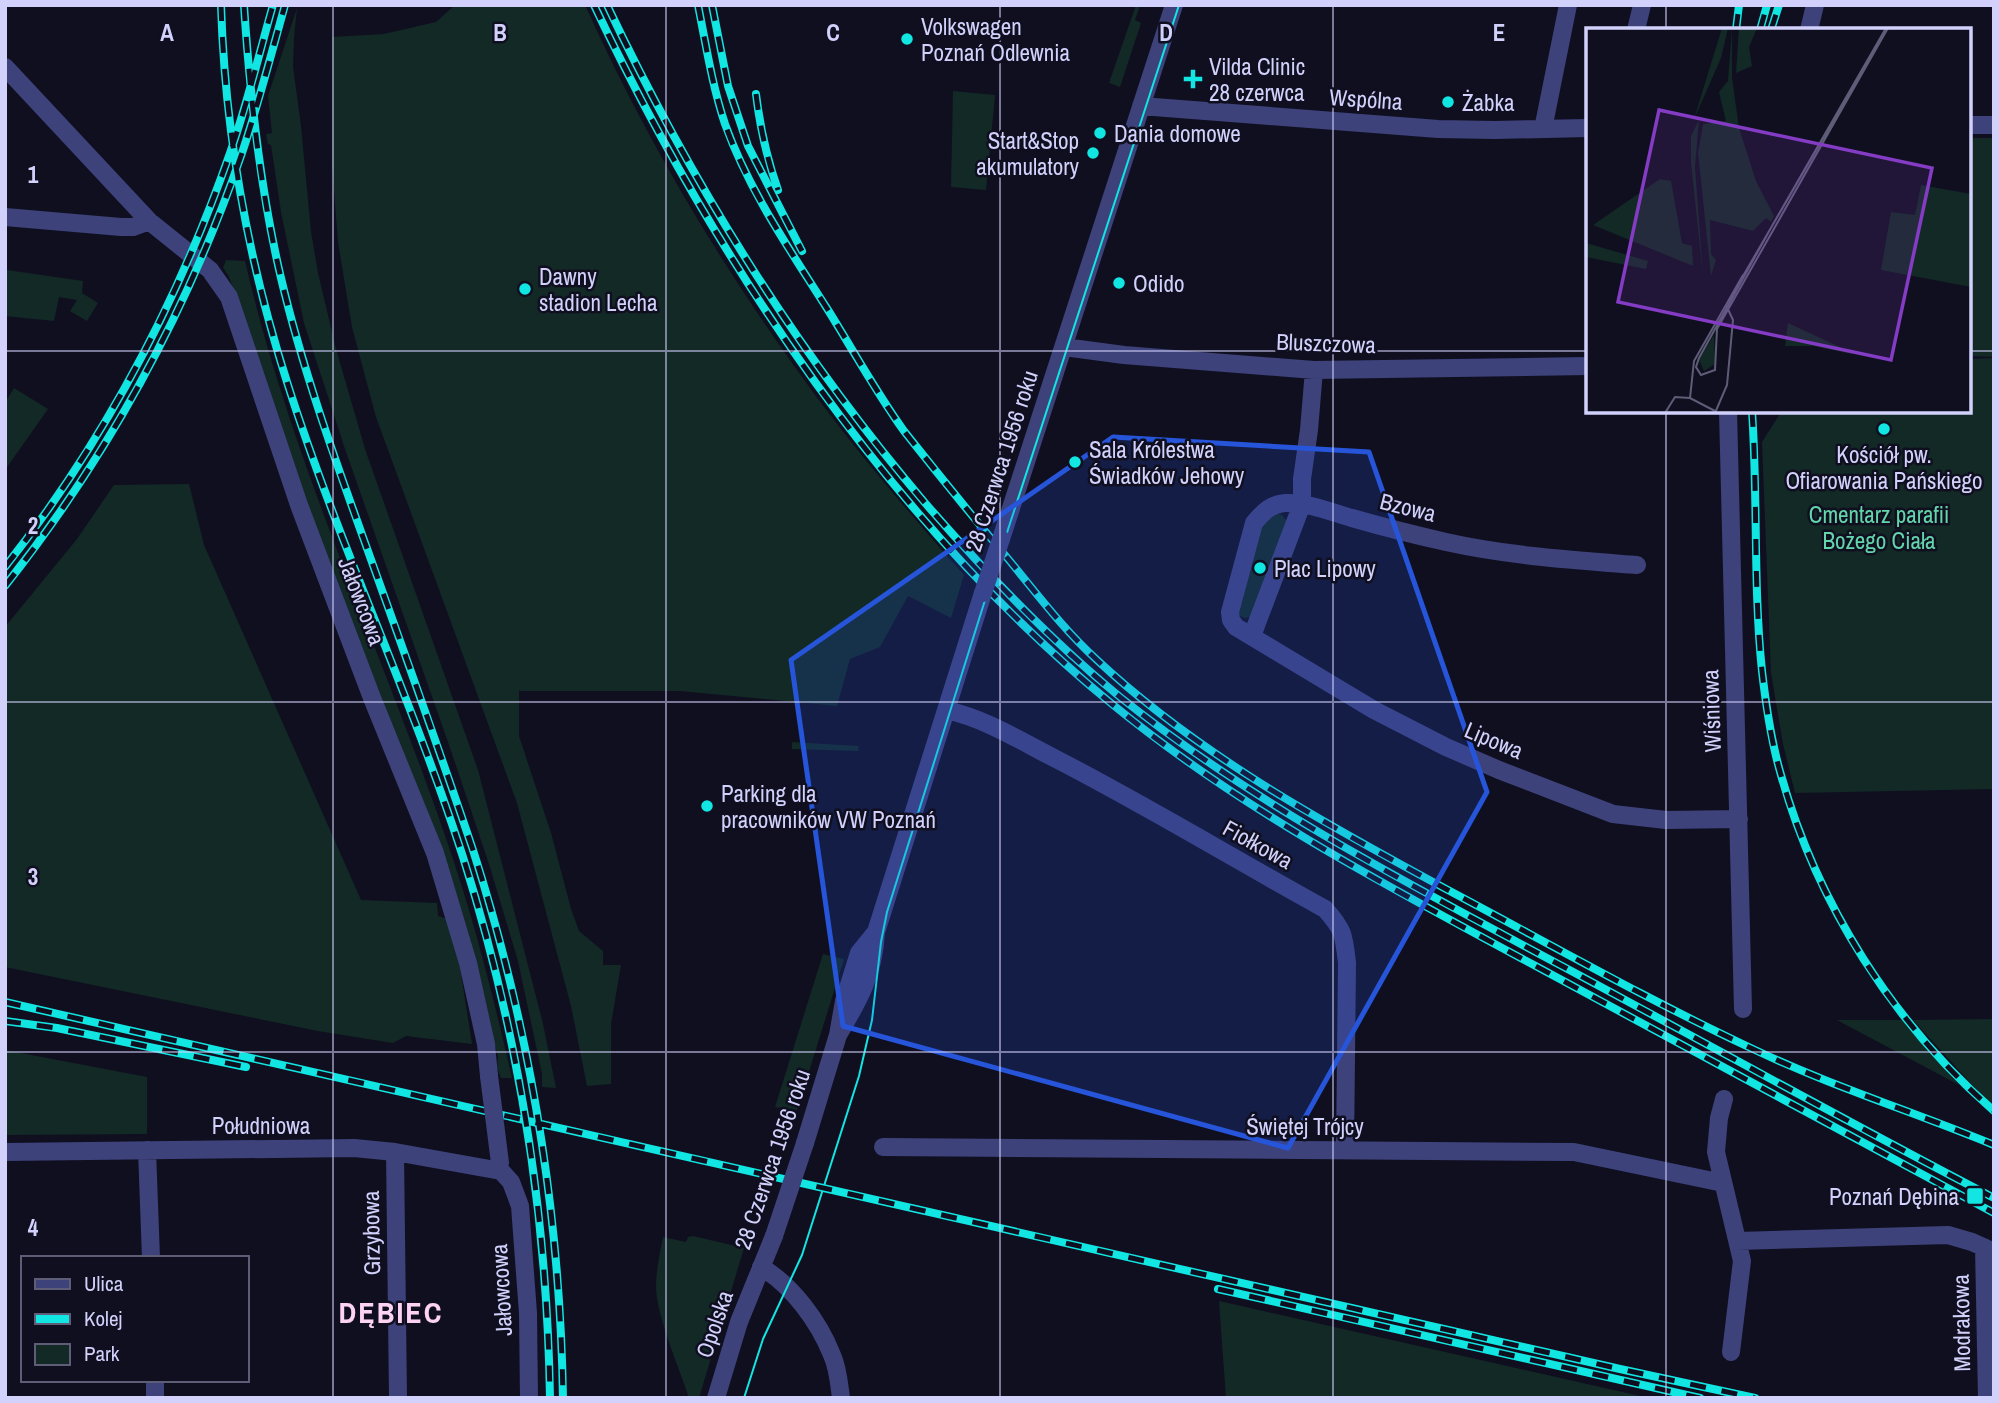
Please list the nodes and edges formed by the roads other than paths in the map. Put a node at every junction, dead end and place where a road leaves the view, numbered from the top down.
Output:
1 (1174, 5) edge
2 (1568, 5) edge
3 (1642, 5) edge
4 (1815, 5) edge
5 (1636, 28) edge
6 (1809, 28) edge
7 (5, 67) edge
8 (1141, 106) junction
9 (1971, 125) edge
10 (1994, 125) edge
11 (1586, 128) edge
12 (1543, 129) junction
13 (5, 217) edge
14 (149, 221) junction
15 (1064, 347) junction
16 (1586, 366) edge
17 (1314, 370) junction
18 (1728, 413) edge
19 (1302, 504) junction
20 (1637, 565) dead end
21 (1252, 636) junction
22 (946, 710) junction
23 (1739, 819) junction
24 (1743, 1009) dead end
25 (1724, 1099) dead end
26 (883, 1147) dead end
27 (147, 1150) junction
28 (1345, 1150) junction
29 (5, 1152) edge
30 (395, 1152) junction
31 (504, 1172) junction
32 (1723, 1182) junction
33 (1738, 1241) junction
34 (1989, 1250) edge
35 (151, 1256) edge
36 (761, 1267) junction
37 (1731, 1352) dead end
38 (398, 1398) edge
39 (529, 1398) edge
40 (716, 1398) edge
41 (841, 1398) edge
42 (1986, 1398) edge

1 - 8 street, 28 Czerwca 1956 roku
2 - 12 street
3 - 5 street
4 - 6 street
7 - 14 street, Jałowcowa
8 - 12 street, Wspólna
8 - 15 street, 28 Czerwca 1956 roku
9 - 10 street
11 - 12 street, Wspólna
13 - 14 street
14 - 31 street, Jałowcowa, bridge
15 - 17 street, Bluszczowa
15 - 22 street, 28 Czerwca 1956 roku, bridge
16 - 17 street, Bluszczowa
17 - 19 street
18 - 23 street, Wiśniowa
19 - 20 street, Bzowa
19 - 21 street
19 - 21 street
21 - 23 street, Lipowa
22 - 28 street, Fiołkowa
22 - 36 street, 28 Czerwca 1956 roku, bridge
23 - 24 street, Wiśniowa
25 - 32 street
26 - 28 street, Świętej Trójcy
27 - 29 street, Południowa
27 - 30 street, Południowa
27 - 35 street
28 - 32 street, Świętej Trójcy
30 - 31 street, Południowa
30 - 38 street, Grzybowa
31 - 39 street, Jałowcowa
32 - 33 street
33 - 34 street
33 - 37 street
34 - 42 street, Modrakowa
36 - 40 street, Opolska
36 - 41 street, 28 Czerwca 1956 roku

